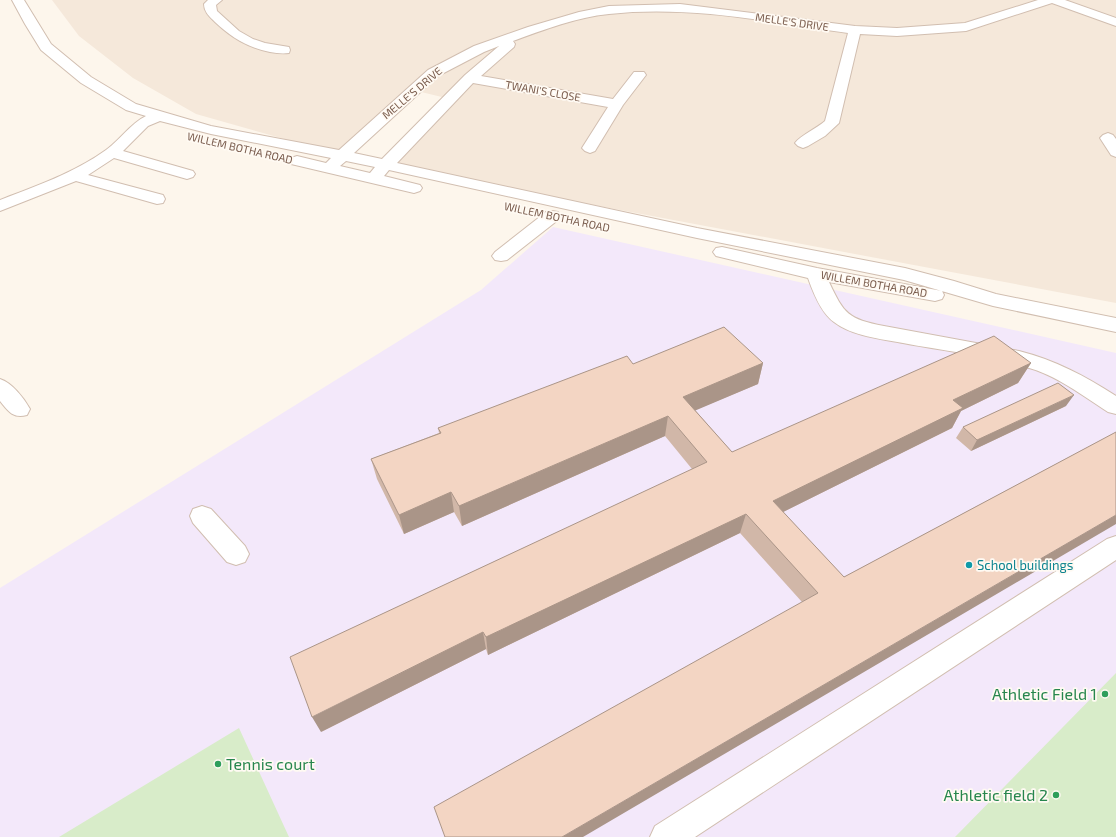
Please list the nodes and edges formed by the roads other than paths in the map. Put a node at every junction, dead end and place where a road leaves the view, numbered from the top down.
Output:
1 (18, 0) edge
2 (216, 0) edge
3 (593, 0) edge
4 (1050, 0) edge
5 (1054, 0) edge
6 (610, 10) junction
7 (1116, 22) edge
8 (532, 30) junction
9 (855, 30) junction
10 (284, 50) dead end
11 (639, 75) dead end
12 (470, 78) junction
13 (617, 104) junction
14 (131, 107) junction
15 (160, 115) junction
16 (143, 123) junction
17 (1108, 138) dead end
18 (804, 143) dead end
19 (590, 148) dead end
20 (1116, 152) edge
21 (112, 153) junction
22 (341, 155) junction
23 (386, 166) junction
24 (328, 168) junction
25 (187, 174) dead end
26 (75, 176) junction
27 (372, 179) junction
28 (157, 199) dead end
29 (0, 206) edge
30 (552, 216) junction
31 (501, 256) dead end
32 (817, 274) junction
33 (993, 300) junction
34 (1116, 325) edge
35 (0, 388) edge
36 (1116, 406) edge
37 (19, 409) dead end
38 (202, 516) dead end
39 (1116, 547) edge
40 (236, 554) dead end
41 (666, 837) edge

1 - 14 street, WILLEM BOTHA ROAD
2 - 10 street
3 - 6 street
4 - 9 street, MELLE'S DRIVE
5 - 7 street
6 - 8 street, MELLE'S DRIVE
6 - 9 street, MELLE'S DRIVE
8 - 12 street, MELLE'S DRIVE
8 - 22 street, MELLE'S DRIVE
9 - 18 street
11 - 13 street
12 - 13 street, TWANI'S CLOSE
12 - 23 street, MELLE'S DRIVE
13 - 19 street
14 - 15 street, WILLEM BOTHA ROAD
14 - 16 street, WILLEM BOTHA ROAD
15 - 16 street
15 - 22 street, WILLEM BOTHA ROAD
16 - 21 street
16 - 24 street, WILLEM BOTHA ROAD
17 - 20 street
21 - 25 street
21 - 26 street
22 - 23 street, WILLEM BOTHA ROAD
22 - 24 street, MELLE'S DRIVE
23 - 27 street, MELLE'S DRIVE
23 - 33 street, WILLEM BOTHA ROAD
24 - 27 street, WILLEM BOTHA ROAD
26 - 28 street
26 - 29 street
27 - 30 street, WILLEM BOTHA ROAD
30 - 31 street
30 - 32 street, WILLEM BOTHA ROAD
32 - 33 street, WILLEM BOTHA ROAD
32 - 36 street
33 - 34 street, WILLEM BOTHA ROAD
35 - 37 street
38 - 40 street
39 - 41 street

